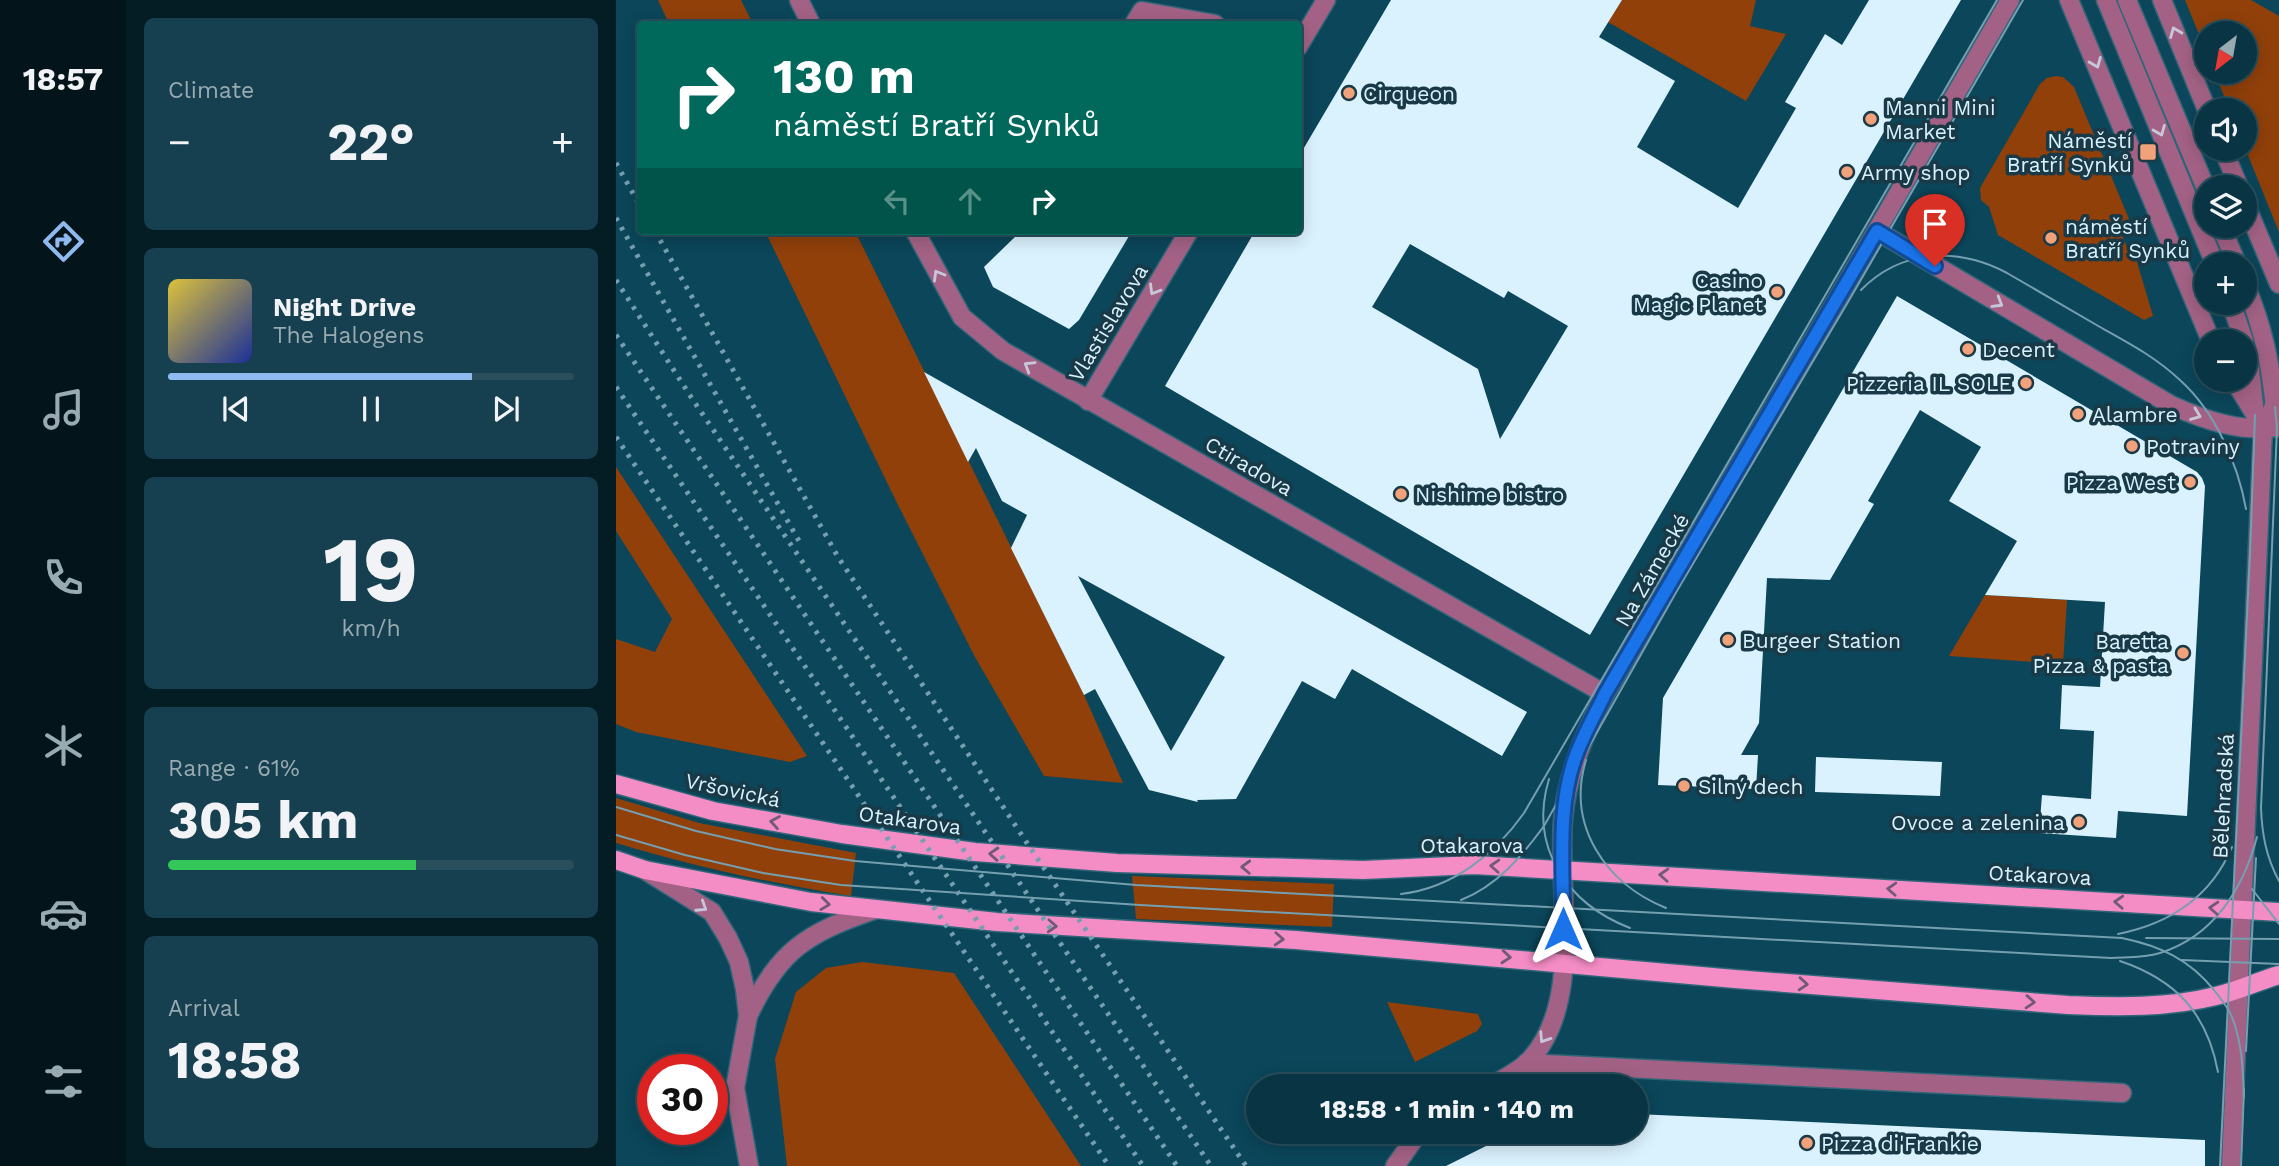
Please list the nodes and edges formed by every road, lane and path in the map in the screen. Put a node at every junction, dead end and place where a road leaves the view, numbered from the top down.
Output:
1 (799, 0) edge
2 (1326, 0) edge
3 (2010, 0) edge
4 (2069, 0) edge
5 (2106, 0) edge
6 (2127, 0) edge
7 (2162, 0) edge
8 (810, 21) edge
9 (1136, 21) edge
10 (1198, 21) edge
11 (1302, 40) edge
12 (2202, 98) edge
13 (2200, 175) edge
14 (1877, 231) junction
15 (2257, 232) edge
16 (917, 235) edge
17 (1187, 235) edge
18 (2210, 252) edge
19 (2279, 284) edge
20 (2257, 314) edge
21 (2206, 329) edge
22 (2243, 392) edge
23 (2257, 392) edge
24 (1088, 401) junction
25 (2277, 402) edge
26 (2266, 424) edge
27 (1605, 694) junction
28 (616, 784) edge
29 (842, 834) joint
30 (616, 860) edge
31 (1563, 869) junction
32 (645, 870) junction
33 (2241, 909) junction
34 (874, 910) junction
35 (2279, 912) edge
36 (1563, 962) junction
37 (2279, 975) edge
38 (2238, 990) junction
39 (748, 1016) junction
40 (1527, 1063) junction
41 (1510, 1074) edge
42 (2122, 1093) dead end
43 (1411, 1144) edge
44 (749, 1166) edge
45 (1395, 1166) edge
46 (2231, 1166) edge

1 - 8 street
2 - 11 street
3 - 14 street
4 -> 21 street
5 -> 18 street
6 - 13 street
12 -> 7 street
9 - 10 street
14 -> 26 street
14 - 27 street, Na Zámecké
15 - 19 street
24 -> 16 street, Ctiradova
17 -> 24 street, Vlastislavova
20 - 25 street
22 - 26 street
23 - 26 street, Bělehradská
24 - 27 street, Ctiradova
25 - 26 street
26 - 33 street, Bělehradská
27 - 31 street, Na Zámecké
29 -> 28 main road, Vršovická
31 -> 29 main road, Otakarova
30 - 32 main road
33 -> 31 main road, Otakarova
31 - 36 street, Na Zámecké
32 -> 34 main road
32 -> 39 street
33 - 35 main road, Otakarova
33 - 38 street, Bělehradská
34 -> 36 main road
34 - 39 street
36 -> 38 main road
36 -> 40 street
37 - 38 main road
38 - 46 street, Bělehradská
39 - 44 street
40 - 41 street
40 - 42 street
43 - 45 street

